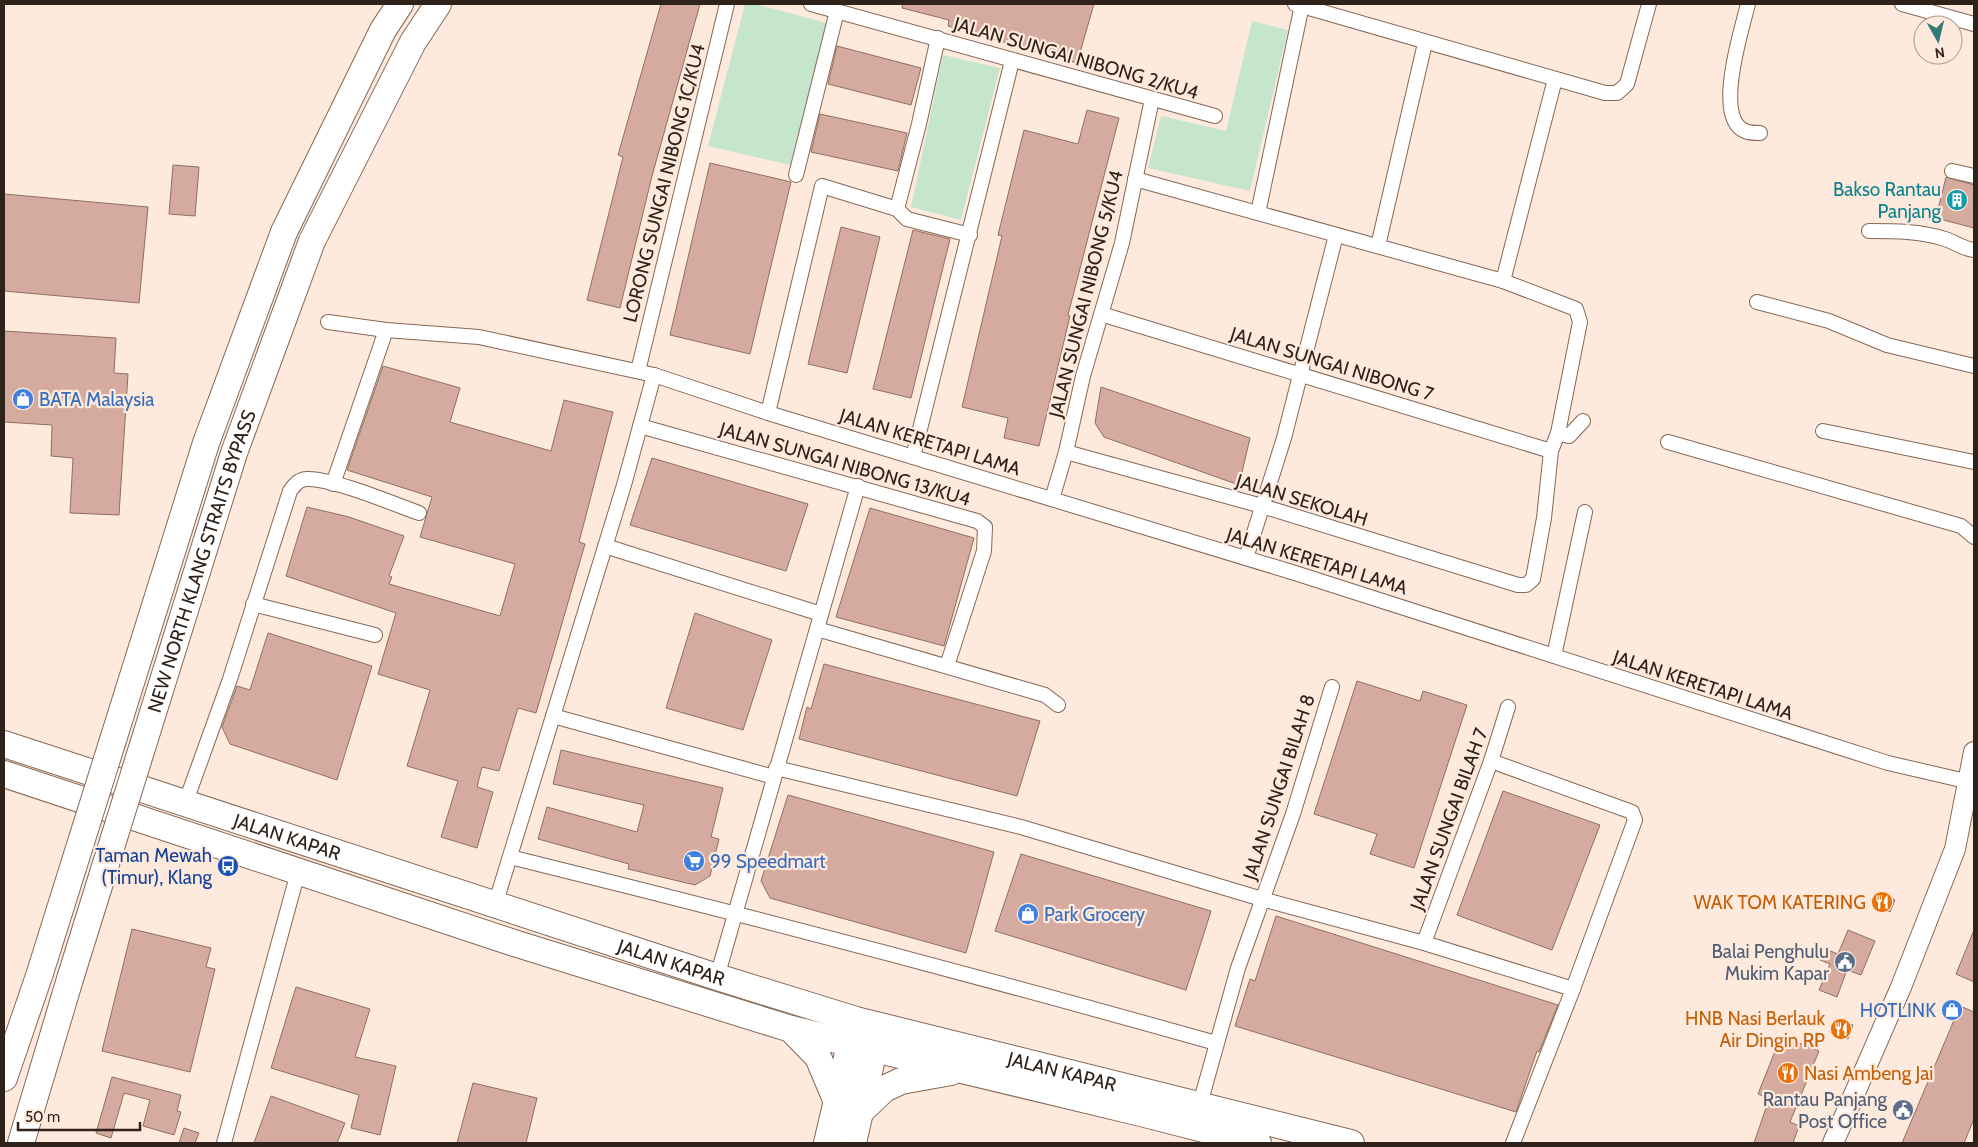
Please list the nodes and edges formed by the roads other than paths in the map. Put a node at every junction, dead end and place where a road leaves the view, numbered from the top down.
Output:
1 (400, 4) edge
2 (438, 4) edge
3 (727, 4) edge
4 (811, 4) edge
5 (1299, 4) edge
6 (1648, 4) edge
7 (1748, 4) edge
8 (1902, 4) edge
9 (837, 11) junction
10 (1974, 24) edge
11 (938, 38) junction
12 (1425, 42) junction
13 (1012, 61) junction
14 (1555, 79) junction
15 (1152, 98) junction
16 (1215, 116) dead end
17 (1760, 133) dead end
18 (1952, 171) dead end
19 (796, 174) dead end
20 (1974, 176) edge
21 (1135, 180) junction
22 (897, 209) junction
23 (1258, 213) junction
24 (1869, 231) dead end
25 (970, 235) junction
26 (1336, 235) junction
27 (1378, 246) junction
28 (1974, 250) edge
29 (1503, 281) junction
30 (1757, 302) dead end
31 (1102, 314) junction
32 (328, 322) dead end
33 (386, 330) junction
34 (1974, 366) edge
35 (638, 371) junction
36 (1301, 374) junction
37 (654, 375) junction
38 (768, 413) junction
39 (1584, 421) dead end
40 (640, 426) junction
41 (1823, 431) dead end
42 (1558, 433) junction
43 (1668, 442) dead end
44 (1552, 451) junction
45 (1066, 452) junction
46 (913, 457) junction
47 (1974, 462) edge
48 (332, 484) junction
49 (858, 486) junction
50 (1052, 499) junction
51 (1262, 506) junction
52 (1585, 512) dead end
53 (419, 513) dead end
54 (1974, 537) edge
55 (605, 546) junction
56 (1246, 558) junction
57 (253, 604) junction
58 (821, 614) junction
59 (817, 629) junction
60 (375, 636) dead end
61 (1554, 656) junction
62 (947, 666) junction
63 (1332, 686) dead end
64 (1058, 705) dead end
65 (1508, 707) dead end
66 (553, 716) junction
67 (4, 744) edge
68 (1974, 752) edge
69 (1491, 761) junction
70 (775, 772) junction
71 (4, 774) edge
72 (1972, 782) edge
73 (185, 804) junction
74 (510, 857) junction
75 (298, 872) junction
76 (1262, 898) junction
77 (495, 905) junction
78 (735, 912) junction
79 (1424, 943) junction
80 (716, 977) junction
81 (1573, 990) junction
82 (790, 1029) junction
83 (865, 1035) junction
84 (1216, 1043) junction
85 (964, 1070) junction
86 (4, 1078) edge
87 (1200, 1104) junction
88 (849, 1107) junction
89 (20, 1143) edge
90 (224, 1143) edge
91 (827, 1143) edge
92 (853, 1143) edge
93 (1258, 1143) edge
94 (1351, 1143) edge
95 (1513, 1143) edge
96 (1833, 1143) edge

1 - 86 highway, NEW NORTH KLANG STRAITS BYPASS, bridge
2 - 89 highway, NEW NORTH KLANG STRAITS BYPASS, bridge
3 - 35 street, LORONG SUNGAI NIBONG 1C/KU4
4 - 9 street, JALAN SUNGAI NIBONG 2/KU4
5 - 12 street
5 - 23 street
6 - 14 street
7 - 17 street
8 - 10 street
9 - 11 street, JALAN SUNGAI NIBONG 2/KU4
9 - 19 street
11 - 13 street, JALAN SUNGAI NIBONG 2/KU4
11 - 22 street
12 - 14 street
12 - 27 street
13 - 15 street, JALAN SUNGAI NIBONG 2/KU4
13 - 25 street
14 - 29 street
15 - 16 street, JALAN SUNGAI NIBONG 2/KU4
15 - 21 street, JALAN SUNGAI NIBONG 5/KU4
18 - 20 street
21 - 23 street
21 - 31 street, JALAN SUNGAI NIBONG 5/KU4
22 - 25 street
22 - 38 street
23 - 26 street
24 - 28 street
25 - 46 street
26 - 27 street
26 - 36 street
27 - 29 street
29 - 42 street
30 - 34 street
31 - 36 street, JALAN SUNGAI NIBONG 7
31 - 45 street, JALAN SUNGAI NIBONG 5/KU4
32 - 33 street, JALAN KERETAPI LAMA
33 - 35 street, JALAN KERETAPI LAMA
33 - 48 street
35 - 37 street, JALAN KERETAPI LAMA
36 - 44 street, JALAN SUNGAI NIBONG 7
36 - 51 street
37 - 38 street, JALAN KERETAPI LAMA
37 - 40 street
38 - 46 street, JALAN KERETAPI LAMA
39 - 42 street
40 - 49 street, JALAN SUNGAI NIBONG 13/KU4
40 - 55 street
41 - 47 street
42 - 44 street
43 - 54 street
44 - 51 street, JALAN SEKOLAH
45 - 50 street, JALAN SUNGAI NIBONG 5/KU4
45 - 51 street, JALAN SEKOLAH
46 - 50 street, JALAN KERETAPI LAMA
48 - 53 street
48 - 57 street
49 - 58 street
49 - 62 street, JALAN SUNGAI NIBONG 13/KU4
50 - 56 street, JALAN KERETAPI LAMA
51 - 56 street
52 - 61 street
55 - 58 street
55 - 66 street
56 - 61 street, JALAN KERETAPI LAMA
57 - 60 street
57 - 73 street
58 - 59 street
59 - 62 street
59 - 70 street
61 - 72 street, JALAN KERETAPI LAMA
62 - 64 street
63 - 76 street, JALAN SUNGAI BILAH 8
65 - 69 street, JALAN SUNGAI BILAH 7
66 - 70 street
66 - 74 street
67 - 73 highway, JALAN KAPAR
68 - 72 street
69 - 79 street, JALAN SUNGAI BILAH 7
69 - 81 street
70 - 76 street
70 - 78 street
71 - 75 highway, JALAN KAPAR
72 - 96 street
73 - 77 highway, JALAN KAPAR
74 - 77 street
74 - 78 street
75 - 82 highway, JALAN KAPAR
75 - 90 street
76 - 79 street
76 - 84 street, JALAN SUNGAI BILAH 8
77 - 80 highway, JALAN KAPAR
78 - 80 street
78 - 84 street
79 - 81 street
80 - 83 highway, JALAN KAPAR
81 - 95 street
82 - 83 highway, JALAN KAPAR
82 - 88 highway
83 - 85 highway, JALAN KAPAR
83 - 87 highway, JALAN KAPAR
83 - 88 highway
84 - 87 street, JALAN SUNGAI BILAH 8
85 - 88 highway
85 - 93 highway, JALAN KAPAR
87 - 94 highway, JALAN KAPAR
88 - 91 highway
88 - 92 highway

